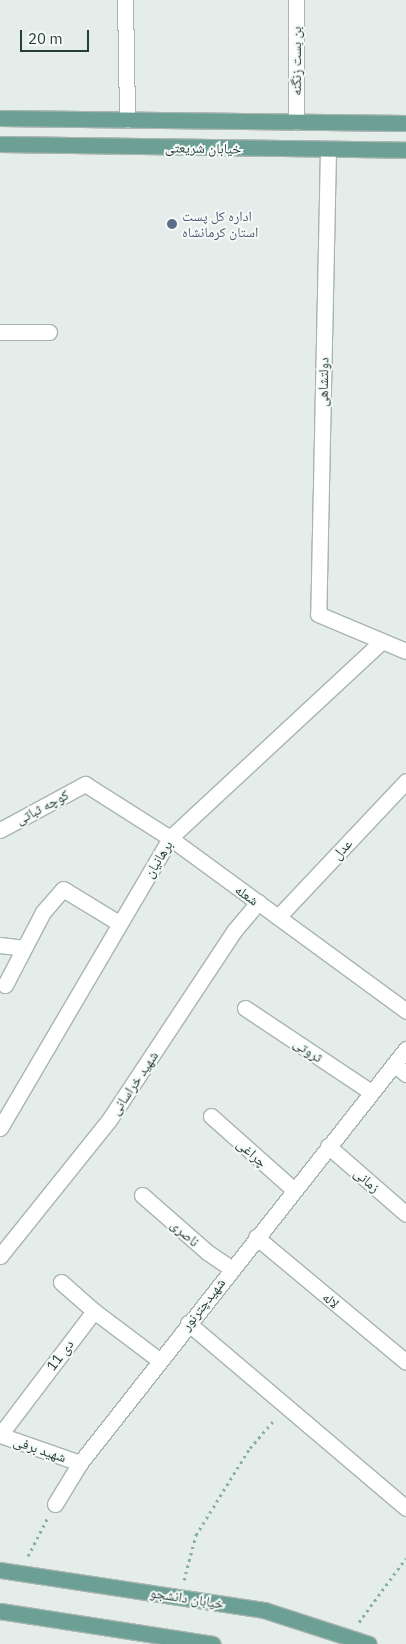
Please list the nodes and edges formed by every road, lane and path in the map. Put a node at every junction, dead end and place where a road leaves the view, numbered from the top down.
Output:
1 (125, 0) edge
2 (296, 0) edge
3 (0, 118) edge
4 (127, 120) junction
5 (296, 122) junction
6 (406, 123) edge
7 (0, 144) edge
8 (328, 150) junction
9 (406, 150) edge
10 (0, 332) edge
11 (49, 332) dead end
12 (382, 642) junction
13 (406, 651) edge
14 (406, 781) edge
15 (85, 784) joint
16 (0, 830) edge
17 (170, 838) junction
18 (258, 902) junction
19 (278, 917) junction
20 (119, 924) junction
21 (0, 945) edge
22 (24, 948) junction
23 (6, 985) dead end
24 (245, 1008) dead end
25 (406, 1011) edge
26 (406, 1049) edge
27 (394, 1064) junction
28 (406, 1074) edge
29 (372, 1092) junction
30 (211, 1116) dead end
31 (3, 1119) edge
32 (328, 1146) junction
33 (294, 1190) junction
34 (142, 1195) dead end
35 (406, 1214) edge
36 (256, 1238) junction
37 (0, 1256) edge
38 (231, 1268) junction
39 (61, 1282) dead end
40 (94, 1311) junction
41 (188, 1323) junction
42 (159, 1360) junction
43 (406, 1362) edge
44 (286, 1406) junction
45 (0, 1434) edge
46 (80, 1463) junction
47 (55, 1504) joint
48 (406, 1508) edge
49 (406, 1558) edge
50 (0, 1570) edge
51 (20, 1572) junction
52 (179, 1596) junction
53 (0, 1611) edge
54 (348, 1637) junction
55 (212, 1644) edge
56 (369, 1644) edge

1 - 4 street
2 - 5 street, بن بست زنگنه
3 - 4 main road, خیابان شریعتی
4 - 5 main road, خیابان شریعتی
5 - 6 main road, خیابان شریعتی
7 - 8 main road, خیابان شریعتی
8 - 9 main road, خیابان شریعتی
8 - 12 street, دولتشاهی
10 - 11 street
12 - 13 street
12 - 17 street, برهانیان
14 - 19 street, عدل
15 - 16 street, کوچه ثباتی
15 - 17 street, شعله
17 - 18 street, شعله
17 - 20 street, برهانیان
18 - 19 street, شعله
18 - 37 street, شهید خراسانی
19 - 25 street, شعله
20 - 22 street
20 - 31 street, برهانیان
21 - 22 street
22 - 23 street
24 - 29 street, ثروتی
26 - 27 street, شهیدچترنور
27 - 28 street
27 - 29 street, شهیدچترنور
29 - 32 street, شهیدچترنور
30 - 33 street, چراغی
32 - 33 street, شهیدچترنور
32 - 35 street, زمانی
33 - 36 street, شهیدچترنور
34 - 38 street, ناصری
36 - 38 street, شهیدچترنور
36 - 43 street, لاله
38 - 41 street, شهیدچترنور
39 - 40 street
40 - 42 street
40 - 45 street, 11 دی
41 - 42 street, شهیدچترنور
41 - 44 street
42 - 46 street, شهیدچترنور
44 - 48 street
44 - 52 path
45 - 46 street, شهید برفی
46 - 47 street, شهیدچترنور
47 - 51 path
49 - 54 path
50 - 51 main road, خیابان دانشجو
51 - 52 main road, خیابان دانشجو
52 - 54 main road, خیابان دانشجو
53 - 55 main road
54 - 56 main road, خیابان دانشجو

